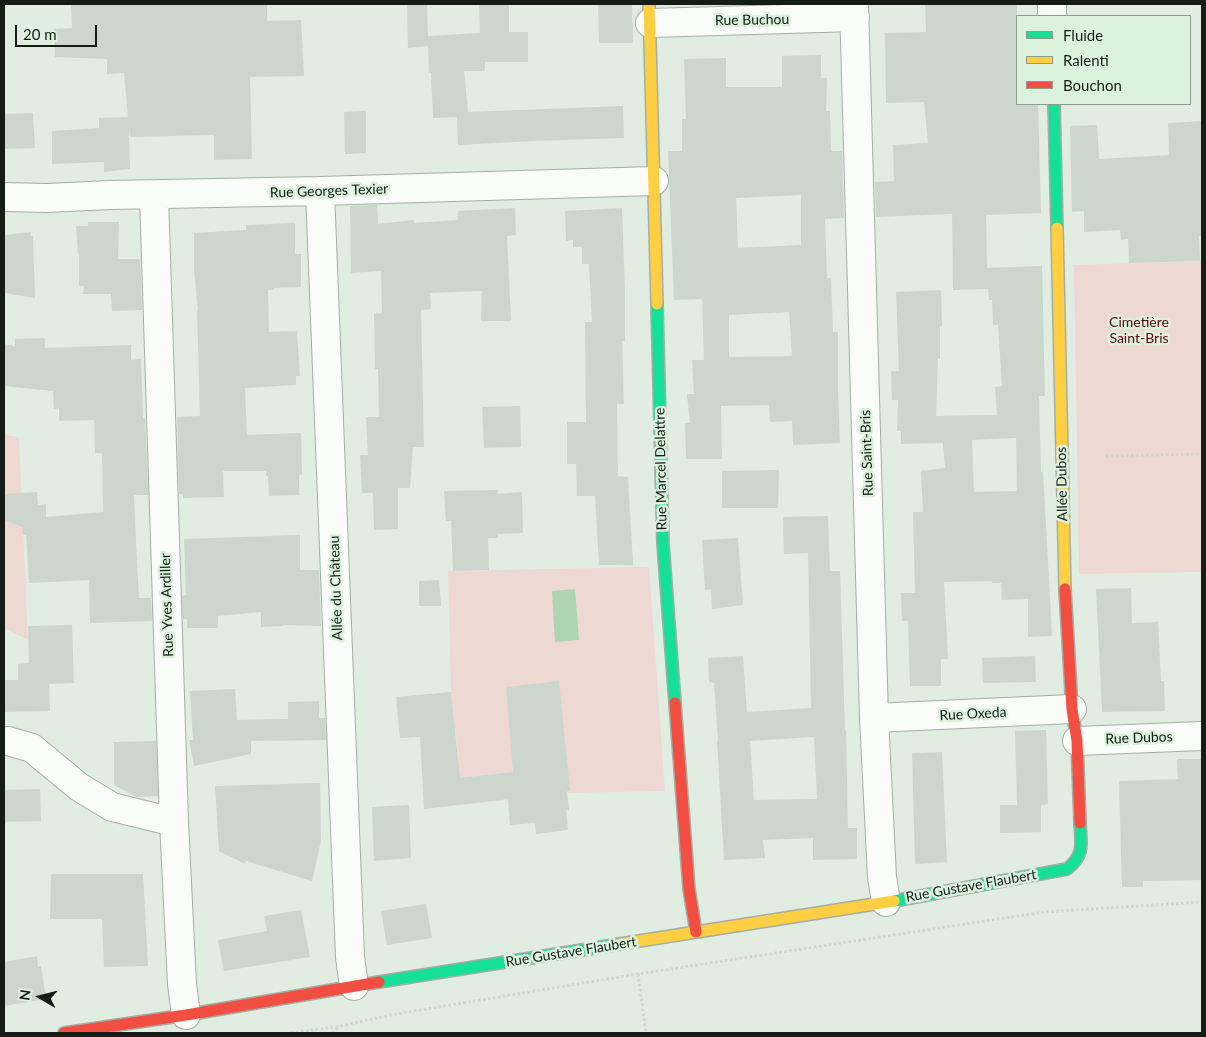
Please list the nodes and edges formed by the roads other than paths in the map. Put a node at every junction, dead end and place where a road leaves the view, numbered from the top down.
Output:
1 (854, 11) edge
2 (649, 13) edge
3 (1054, 105) edge
4 (654, 181) junction
5 (320, 191) junction
6 (154, 195) junction
7 (4, 197) edge
8 (1072, 709) junction
9 (874, 718) junction
10 (1202, 736) edge
11 (4, 741) edge
12 (1076, 741) junction
13 (174, 822) junction
14 (1076, 862) joint
15 (886, 902) junction
16 (696, 932) junction
17 (354, 986) junction
18 (186, 1015) junction
19 (64, 1033) edge

1 - 2 street, Rue Buchou
1 - 9 street, Rue Saint-Bris
2 - 4 street, Rue Marcel Delattre
3 - 8 street, Allée Dubos
4 - 5 street, Rue Georges Texier
4 - 16 street, Rue Marcel Delattre
5 - 6 street, Rue Georges Texier
5 - 17 street, Allée du Château
6 - 7 street, Rue Georges Texier
6 - 13 street, Rue Yves Ardiller
8 - 9 street, Rue Oxeda
8 - 12 street, Allée Dubos
9 - 15 street, Rue Saint-Bris
10 - 12 street, Rue Dubos
11 - 13 street
12 - 14 street, Allée Dubos
13 - 18 street, Rue Yves Ardiller
14 - 15 street, Rue Gustave Flaubert
15 - 16 street, Rue Gustave Flaubert
16 - 17 street, Rue Gustave Flaubert
17 - 18 street, Rue Gustave Flaubert
18 - 19 street, Rue Gustave Flaubert

